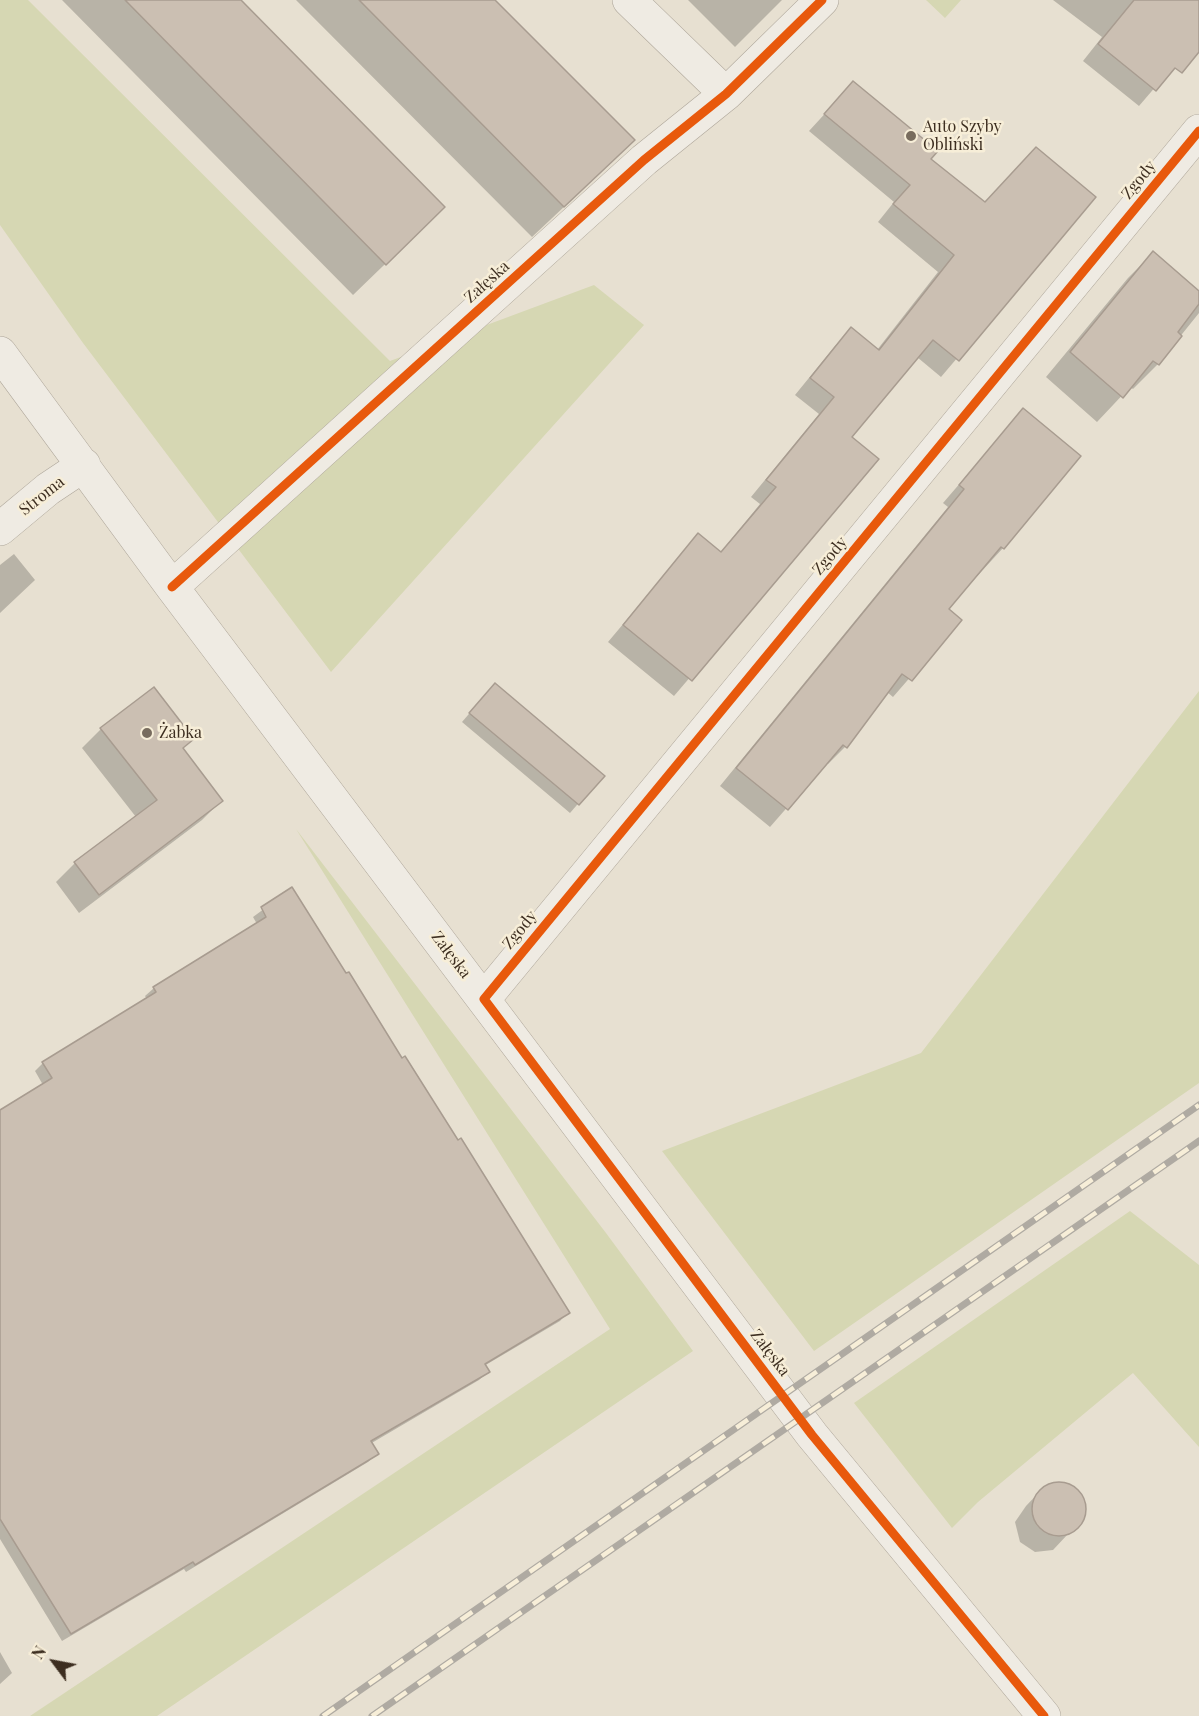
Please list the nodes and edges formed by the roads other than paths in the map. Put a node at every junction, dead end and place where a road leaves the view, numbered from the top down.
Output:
1 (629, 0) edge
2 (822, 0) edge
3 (726, 94) junction
4 (1199, 131) edge
5 (0, 352) edge
6 (84, 465) junction
7 (0, 529) edge
8 (172, 587) junction
9 (484, 999) junction
10 (1038, 1714) edge

1 - 3 street
2 - 3 street, Załęska
3 - 8 street, Załęska
4 - 9 street, Zgody
5 - 6 street, Załęska
6 - 7 street, Stroma
6 - 8 street, Załęska
8 - 9 street, Załęska
9 - 10 street, Załęska

